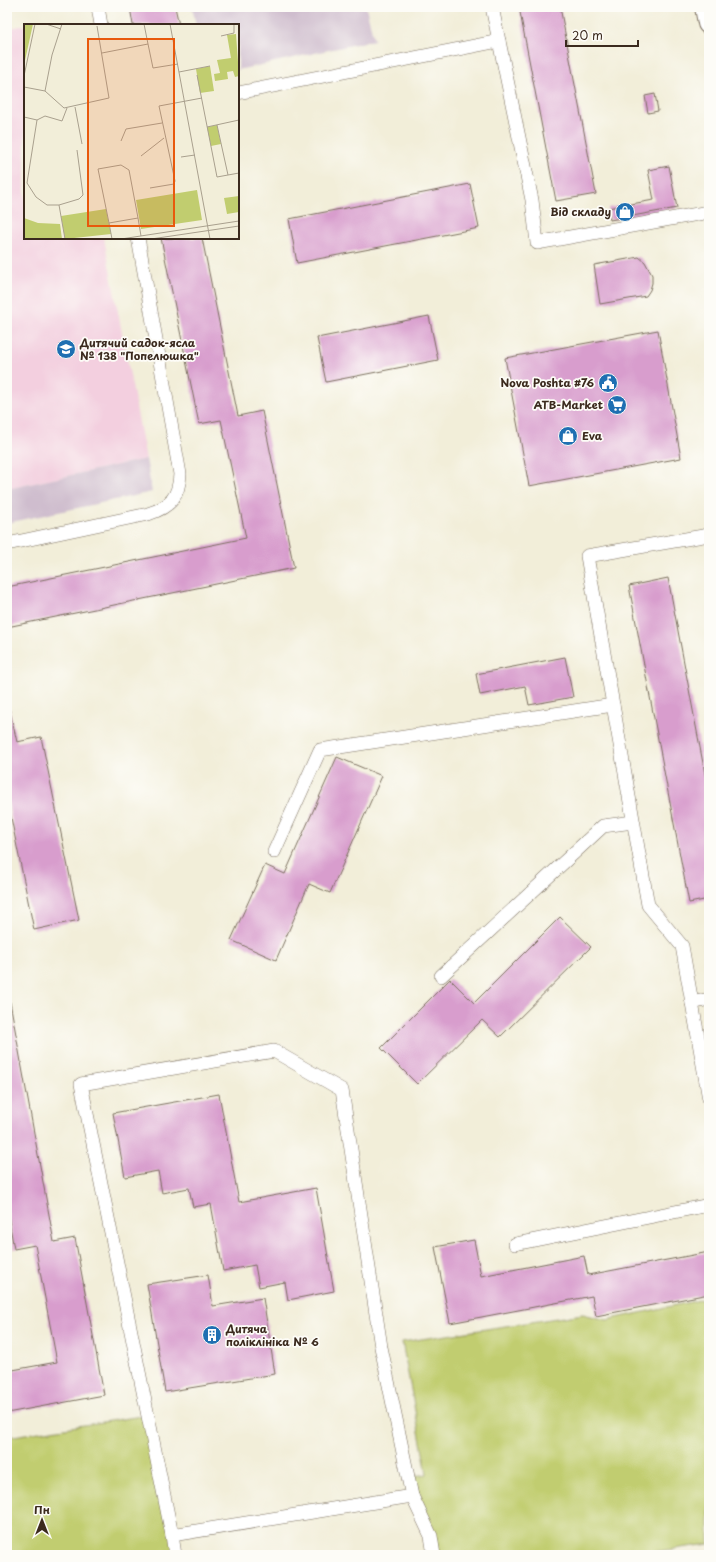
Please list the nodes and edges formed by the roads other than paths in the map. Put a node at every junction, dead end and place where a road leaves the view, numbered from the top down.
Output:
1 (98, 7) edge
2 (492, 7) edge
3 (706, 7) edge
4 (709, 23) edge
5 (101, 24) edge
6 (499, 41) junction
7 (239, 93) edge
8 (709, 212) edge
9 (138, 239) edge
10 (709, 535) edge
11 (7, 544) edge
12 (613, 705) junction
13 (633, 822) junction
14 (274, 852) dead end
15 (441, 976) dead end
16 (709, 999) edge
17 (692, 1003) junction
18 (709, 1099) edge
19 (709, 1205) edge
20 (514, 1244) dead end
21 (412, 1496) junction
22 (172, 1535) junction
23 (175, 1555) edge
24 (434, 1555) edge

1 - 5 lane
2 - 6 lane
3 - 4 street
6 - 7 lane
6 - 8 lane
9 - 11 lane
10 - 12 lane
12 - 13 lane
12 - 14 lane
13 - 15 lane
13 - 17 lane
16 - 17 lane
17 - 18 lane
19 - 20 lane
21 - 22 lane
21 - 22 lane
21 - 24 lane
22 - 23 lane

